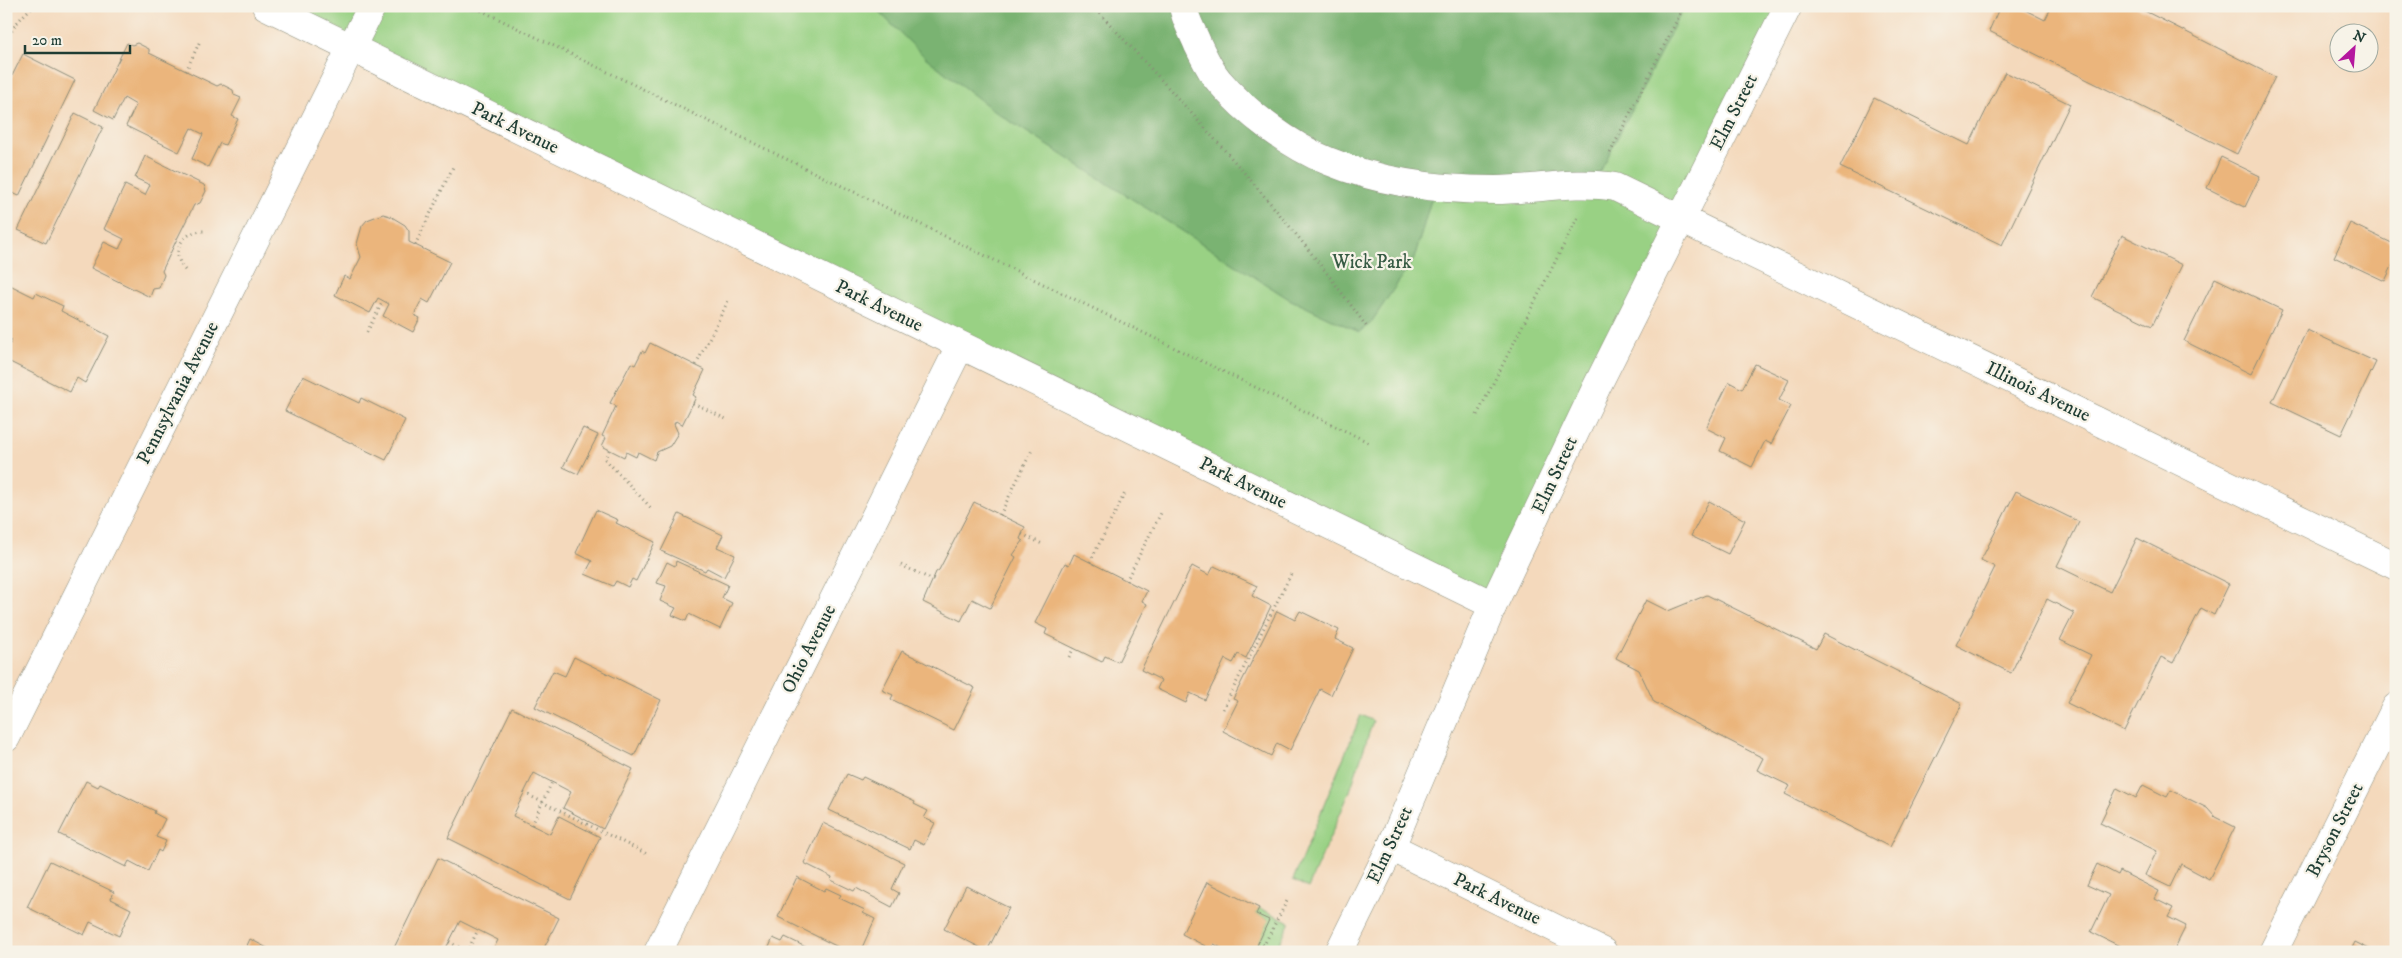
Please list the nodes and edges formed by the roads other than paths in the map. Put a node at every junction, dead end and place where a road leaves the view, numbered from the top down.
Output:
1 (266, 6) edge
2 (372, 6) edge
3 (1183, 6) edge
4 (1788, 6) edge
5 (352, 48) junction
6 (1681, 219) junction
7 (960, 346) junction
8 (2396, 566) edge
9 (1493, 605) junction
10 (2396, 708) edge
11 (6, 738) edge
12 (1391, 847) junction
13 (658, 952) edge
14 (1339, 952) edge
15 (1604, 952) edge
16 (2273, 952) edge

1 - 5 street, Park Avenue
2 - 5 street, Pennsylvania Avenue
3 - 6 street, Illinois Avenue
4 - 6 street, Elm Street
5 - 7 street, Park Avenue
5 - 11 street, Pennsylvania Avenue
6 - 8 street, Illinois Avenue
6 - 9 street, Elm Street
7 - 9 street, Park Avenue
7 - 13 street, Ohio Avenue
9 - 12 street, Elm Street
10 - 16 street, Bryson Street
12 - 14 street, Elm Street
12 - 15 street, Park Avenue

